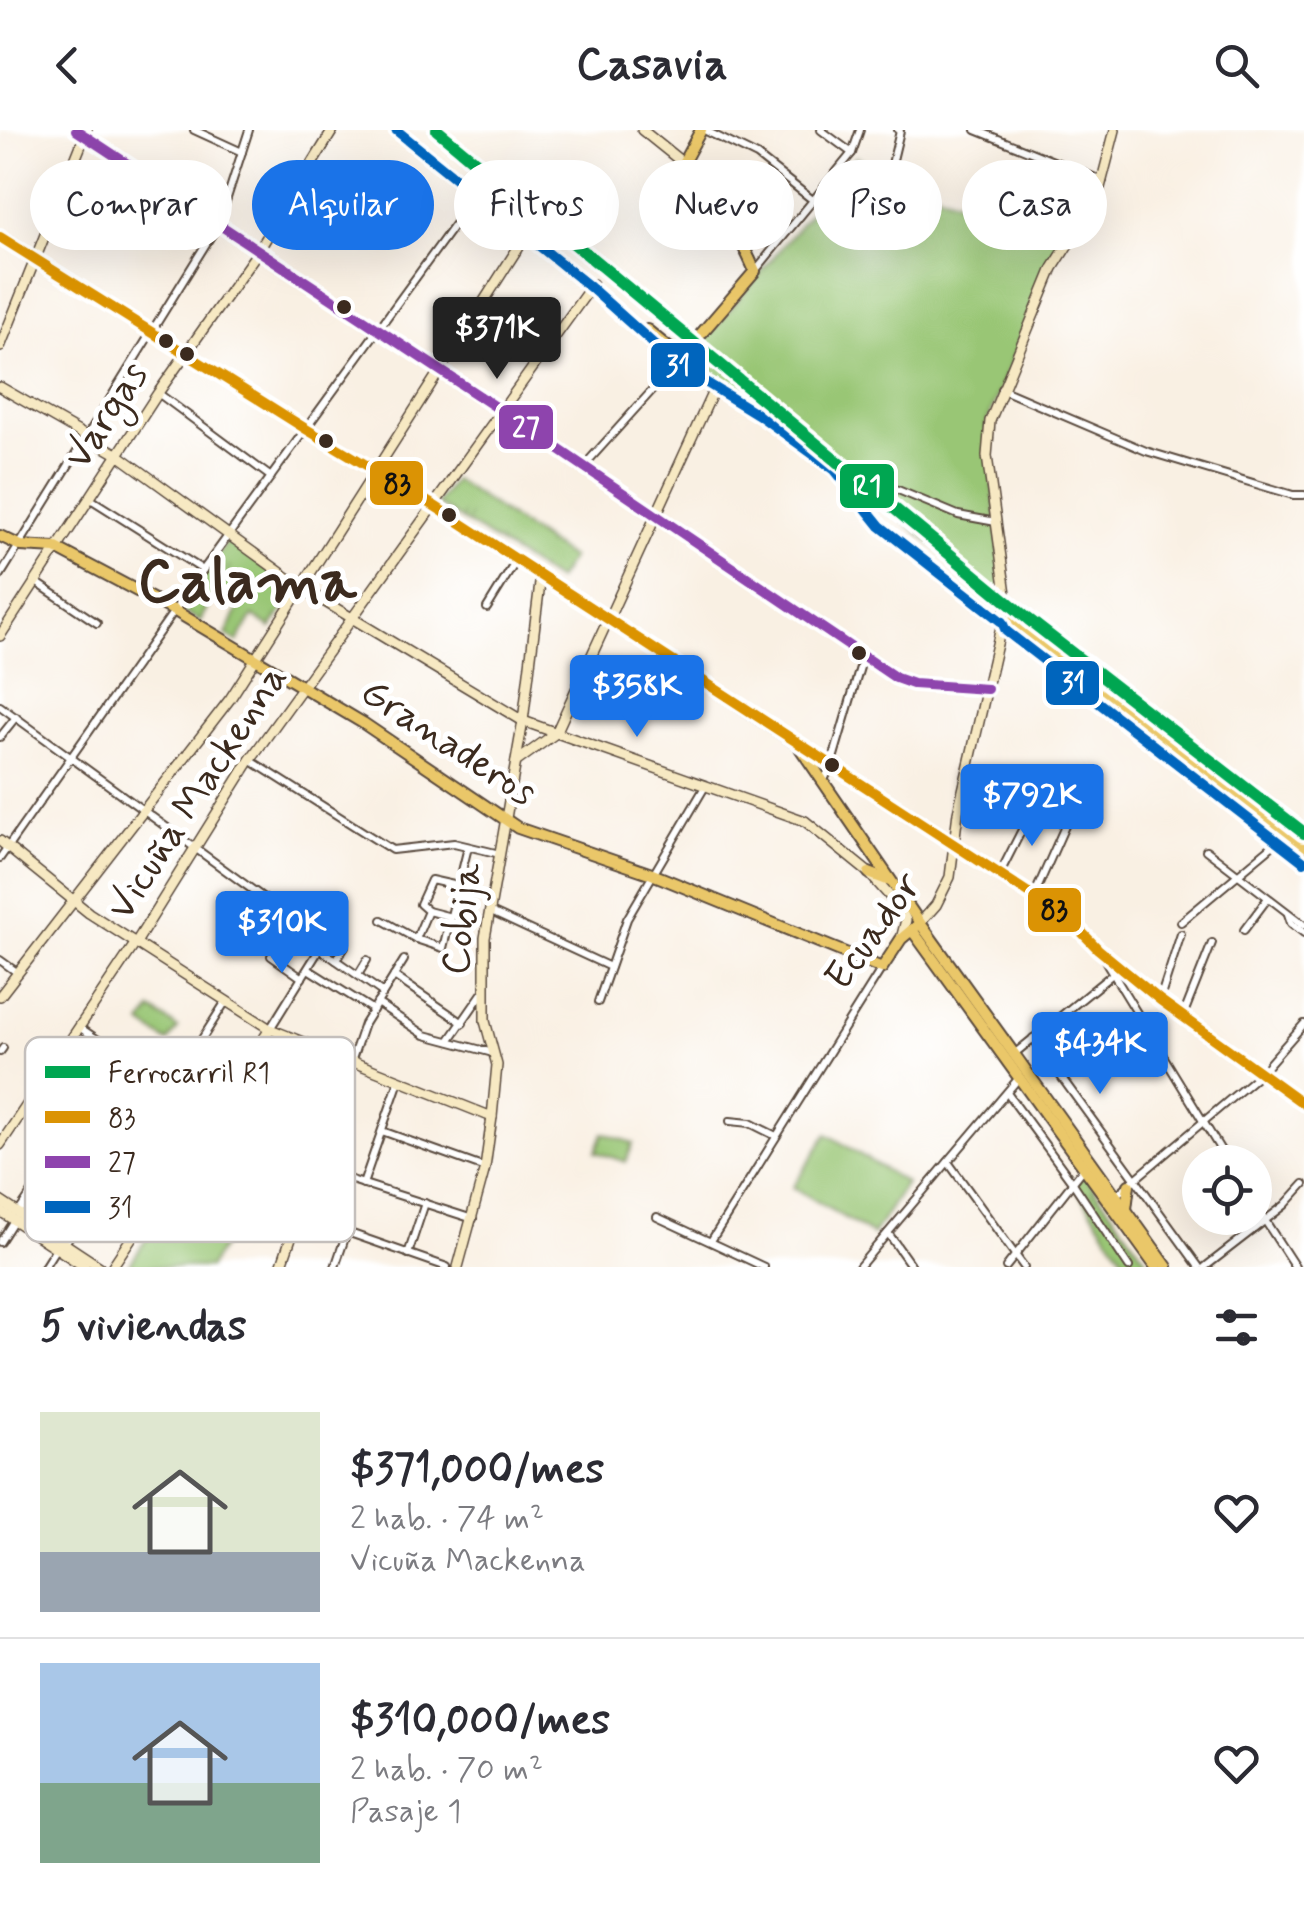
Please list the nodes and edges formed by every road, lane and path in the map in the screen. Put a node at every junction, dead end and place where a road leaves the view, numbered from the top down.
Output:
1 (194, 130) edge
2 (249, 130) edge
3 (333, 130) edge
4 (396, 130) edge
5 (407, 130) edge
6 (642, 130) edge
7 (703, 130) edge
8 (821, 130) edge
9 (860, 130) edge
10 (898, 130) edge
11 (976, 130) edge
12 (1115, 130) edge
13 (83, 132) edge
14 (242, 152) junction
15 (852, 153) junction
16 (125, 160) edge
17 (314, 160) edge
18 (679, 160) edge
19 (685, 160) edge
20 (846, 160) edge
21 (893, 160) edge
22 (1051, 160) edge
23 (1107, 164) edge
24 (454, 170) edge
25 (454, 176) edge
26 (232, 183) edge
27 (814, 201) joint
28 (454, 226) edge
29 (0, 236) edge
30 (203, 250) edge
31 (259, 250) joint
32 (517, 250) edge
33 (549, 250) edge
34 (744, 250) edge
35 (1064, 250) edge
36 (34, 258) junction
37 (755, 271) junction
38 (592, 286) junction
39 (378, 330) junction
40 (153, 333) junction
41 (0, 347) edge
42 (185, 352) junction
43 (678, 361) junction
44 (440, 370) junction
45 (0, 386) edge
46 (715, 387) junction
47 (1001, 389) junction
48 (158, 393) junction
49 (500, 410) junction
50 (306, 429) junction
51 (89, 436) junction
52 (117, 454) junction
53 (582, 468) junction
54 (376, 471) junction
55 (271, 477) junction
56 (841, 478) junction
57 (1304, 495) edge
58 (89, 498) junction
59 (433, 504) junction
60 (656, 518) junction
61 (996, 522) junction
62 (230, 534) junction
63 (0, 536) edge
64 (21, 546) junction
65 (56, 548) junction
66 (517, 560) junction
67 (203, 570) junction
68 (541, 575) junction
69 (0, 576) edge
70 (36, 582) junction
71 (302, 588) junction
72 (487, 608) dead end
73 (175, 611) junction
74 (352, 618) junction
75 (609, 618) junction
76 (1002, 622) junction
77 (98, 623) dead end
78 (0, 636) edge
79 (256, 658) junction
80 (863, 658) junction
81 (302, 686) junction
82 (987, 690) junction
83 (0, 706) edge
84 (16, 717) junction
85 (523, 721) junction
86 (556, 733) junction
87 (0, 738) edge
88 (798, 745) junction
89 (72, 759) junction
90 (250, 760) junction
91 (516, 762) junction
92 (832, 766) junction
93 (823, 781) junction
94 (706, 784) junction
95 (1032, 808) dead end
96 (143, 811) junction
97 (1069, 817) dead end
98 (507, 822) junction
99 (1278, 842) junction
100 (4, 844) edge
101 (195, 847) junction
102 (955, 847) junction
103 (1304, 847) edge
104 (468, 848) junction
105 (1206, 850) dead end
106 (500, 854) junction
107 (0, 858) edge
108 (1304, 862) edge
109 (870, 873) junction
110 (652, 874) junction
111 (1000, 875) junction
112 (1238, 875) junction
113 (891, 881) junction
114 (458, 886) junction
115 (1033, 898) junction
116 (1268, 898) junction
117 (73, 901) junction
118 (428, 911) junction
119 (489, 912) junction
120 (1288, 912) junction
121 (451, 917) junction
122 (382, 920) dead end
123 (296, 921) junction
124 (1181, 922) dead end
125 (1304, 924) edge
126 (916, 926) junction
127 (1244, 930) dead end
128 (1304, 933) edge
129 (1181, 934) dead end
130 (416, 938) junction
131 (901, 939) junction
132 (137, 941) junction
133 (1212, 944) dead end
134 (322, 945) junction
135 (346, 946) dead end
136 (1098, 948) junction
137 (0, 960) edge
138 (336, 960) junction
139 (368, 960) dead end
140 (404, 960) dead end
141 (610, 967) junction
142 (882, 968) junction
143 (1120, 968) junction
144 (308, 969) junction
145 (18, 972) junction
146 (1113, 974) junction
147 (358, 975) junction
148 (394, 976) junction
149 (302, 978) junction
150 (483, 992) junction
151 (382, 993) junction
152 (0, 996) edge
153 (1160, 1000) junction
154 (226, 1001) junction
155 (598, 1002) dead end
156 (375, 1006) junction
157 (1183, 1017) junction
158 (463, 1023) junction
159 (1304, 1024) edge
160 (79, 1027) junction
161 (270, 1028) junction
162 (72, 1037) edge
163 (94, 1037) edge
164 (203, 1037) edge
165 (264, 1037) edge
166 (291, 1037) edge
167 (1033, 1038) junction
168 (448, 1041) junction
169 (355, 1050) edge
170 (494, 1053) junction
171 (1014, 1054) junction
172 (355, 1064) edge
173 (1260, 1074) junction
174 (1019, 1078) junction
175 (399, 1081) junction
176 (1006, 1093) junction
177 (1304, 1104) edge
178 (25, 1107) edge
179 (492, 1118) junction
180 (730, 1120) dead end
181 (1202, 1122) junction
182 (382, 1131) junction
183 (776, 1136) junction
184 (1, 1143) edge
185 (1217, 1145) edge
186 (948, 1162) junction
187 (1085, 1167) junction
188 (485, 1168) junction
189 (355, 1181) edge
190 (1133, 1182) junction
191 (1073, 1183) junction
192 (363, 1184) junction
193 (1304, 1184) edge
194 (1111, 1195) junction
195 (0, 1201) edge
196 (25, 1204) edge
197 (424, 1204) junction
198 (1126, 1210) junction
199 (0, 1211) edge
200 (657, 1216) dead end
201 (1272, 1216) edge
202 (16, 1217) junction
203 (473, 1219) junction
204 (25, 1223) edge
205 (1272, 1232) edge
206 (888, 1233) junction
207 (355, 1235) edge
208 (1246, 1235) edge
209 (711, 1241) junction
210 (0, 1242) edge
211 (55, 1242) edge
212 (64, 1242) edge
213 (129, 1242) edge
214 (289, 1242) edge
215 (343, 1242) edge
216 (61, 1246) junction
217 (408, 1254) junction
218 (1016, 1255) junction
219 (1145, 1262) edge
220 (44, 1267) edge
221 (85, 1267) edge
222 (100, 1267) edge
223 (112, 1267) edge
224 (281, 1267) edge
225 (335, 1267) edge
226 (447, 1267) edge
227 (458, 1267) edge
228 (764, 1267) edge
229 (860, 1267) edge
230 (912, 1267) edge
231 (1006, 1267) edge
232 (1024, 1267) edge
233 (1129, 1267) edge
234 (1156, 1267) edge
235 (1167, 1267) edge
236 (1202, 1267) edge
237 (1295, 1267) edge

1 - 14 street
2 - 14 street
3 - 17 street, Vargas
4 - 25 main road
5 - 24 main road
6 - 18 street
7 - 19 main road
7 - 27 street
8 - 15 street
9 - 15 street
10 - 21 street
11 - 22 street
12 - 23 street, Ecuador
13 - 16 street
13 - 36 street
14 - 26 street
15 - 20 street
27 - 37 street
28 - 39 street
29 - 36 main road
30 - 40 street
31 - 39 street
31 - 42 street, Vargas
32 - 44 street
33 - 38 main road
34 - 37 main road
35 - 47 street, Ecuador
36 - 40 main road
36 - 41 street
37 - 43 main road
38 - 43 main road
38 - 49 street, Vicuña Mackenna
39 - 44 street
39 - 50 street
40 - 42 main road
40 - 51 street
42 - 48 street, Vargas
42 - 50 main road
43 - 46 main road
43 - 53 street
44 - 49 street
44 - 54 street
45 - 51 street
46 - 56 main road
46 - 60 street
47 - 57 street
47 - 61 street, Ecuador
48 - 52 street, Vargas
48 - 55 street
49 - 53 street
49 - 59 street, Vicuña Mackenna
50 - 54 main road
50 - 55 street
51 - 52 street
51 - 64 street
52 - 58 street, Vargas
52 - 62 street
53 - 60 street
54 - 59 main road
54 - 71 street
55 - 62 street
56 - 61 street
56 - 76 main road
58 - 65 street, Vargas
58 - 67 street
59 - 66 main road
59 - 74 street, Vicuña Mackenna
60 - 75 street
60 - 80 street
61 - 76 street, Ecuador
62 - 67 street
62 - 71 street
63 - 64 main road, Granaderos
64 - 65 main road, Granaderos
64 - 69 street
65 - 70 street, Vargas
65 - 73 main road, Granaderos
66 - 68 main road
66 - 72 street
67 - 73 street
68 - 75 main road
68 - 85 street, Cobija
70 - 77 street
70 - 78 street, Vargas
71 - 74 street
71 - 79 street
73 - 79 main road, Granaderos
73 - 89 street
74 - 81 street, Vicuña Mackenna
74 - 85 street
75 - 86 street
75 - 88 main road
76 - 82 street, Ecuador
76 - 99 main road
76 - 103 main road
79 - 81 main road, Granaderos
79 - 96 street
80 - 82 street
80 - 92 street
81 - 90 street, Vicuña Mackenna
81 - 98 main road, Granaderos
82 - 102 street, Ecuador
83 - 84 street
84 - 87 street
84 - 89 street
85 - 86 street
85 - 91 street, Cobija
86 - 91 street
86 - 94 street
88 - 92 street
88 - 93 main road
89 - 96 street
89 - 100 street
90 - 101 street, Vicuña Mackenna
90 - 104 street
91 - 98 street, Cobija
92 - 93 street
92 - 102 street
93 - 113 main road
94 - 109 street
94 - 110 street
95 - 111 street
96 - 101 street
96 - 117 street
97 - 115 street
98 - 106 street, Cobija
98 - 110 main road, Granaderos
99 - 108 main road
99 - 112 street
100 - 107 street
100 - 117 street
101 - 123 street
101 - 132 street, Vicuña Mackenna
102 - 111 street
102 - 126 street, Ecuador
104 - 106 street
104 - 114 street
105 - 112 street
106 - 119 street, Cobija
109 - 113 main road
109 - 131 street
110 - 141 street
110 - 142 main road, Granaderos
111 - 115 street
112 - 116 street
112 - 124 street
113 - 126 main road
114 - 118 street
114 - 121 street
115 - 136 street
116 - 120 street
116 - 127 street
117 - 132 street
117 - 145 street
118 - 121 street
118 - 130 street
119 - 141 street
119 - 150 street, Cobija
120 - 125 street
120 - 128 street
121 - 130 street
122 - 130 street
123 - 134 street
123 - 149 street
126 - 131 main road, Ecuador
126 - 171 main road
126 - 174 main road
129 - 153 street
131 - 142 main road, Ecuador
132 - 154 street
132 - 160 street, Vicuña Mackenna
133 - 157 street
134 - 138 street
134 - 144 street
135 - 138 street
136 - 143 street
136 - 146 street
137 - 145 street
138 - 147 street
139 - 147 street
140 - 148 street
141 - 155 street
142 - 183 street, Ecuador
143 - 146 street
143 - 153 street
144 - 149 street
144 - 156 street
145 - 152 street
146 - 167 street
146 - 181 street
147 - 151 street
148 - 151 street
148 - 158 street
149 - 161 street
150 - 158 street
150 - 170 street, Cobija
151 - 156 street
153 - 157 street
154 - 161 street
154 - 164 street
156 - 168 street
156 - 169 street
157 - 173 street
158 - 168 street
159 - 173 street
160 - 162 street, Vicuña Mackenna
160 - 163 street
161 - 165 street
161 - 166 street
167 - 171 street
167 - 190 street
168 - 170 street
170 - 179 street, Cobija
171 - 194 main road
172 - 175 street
173 - 177 street
173 - 181 street
174 - 176 street
174 - 187 main road
175 - 179 street
175 - 182 street
176 - 186 street
176 - 191 street
178 - 184 street, Vicuña Mackenna
179 - 188 street, Cobija
180 - 183 street
181 - 185 street
181 - 190 street
182 - 188 street
182 - 192 street
183 - 209 street, Ecuador
186 - 206 street
186 - 218 street
187 - 191 street
187 - 194 main road
188 - 203 street, Cobija
189 - 192 street
190 - 194 main road
190 - 198 main road
190 - 236 street
191 - 218 street
191 - 233 street
192 - 197 street
193 - 201 street
194 - 198 main road
194 - 219 main road
195 - 202 street
196 - 202 street
197 - 203 street
197 - 217 street
198 - 235 main road
199 - 202 street
200 - 209 street
202 - 204 street
202 - 210 street
203 - 227 street, Cobija
205 - 237 street
206 - 229 street
206 - 230 street
207 - 217 street
208 - 236 street
209 - 228 street
211 - 216 street
212 - 216 street
213 - 223 street
214 - 224 street
215 - 225 street
216 - 220 street
216 - 221 street
216 - 222 street
217 - 226 street
218 - 231 street
218 - 232 street
219 - 234 main road

